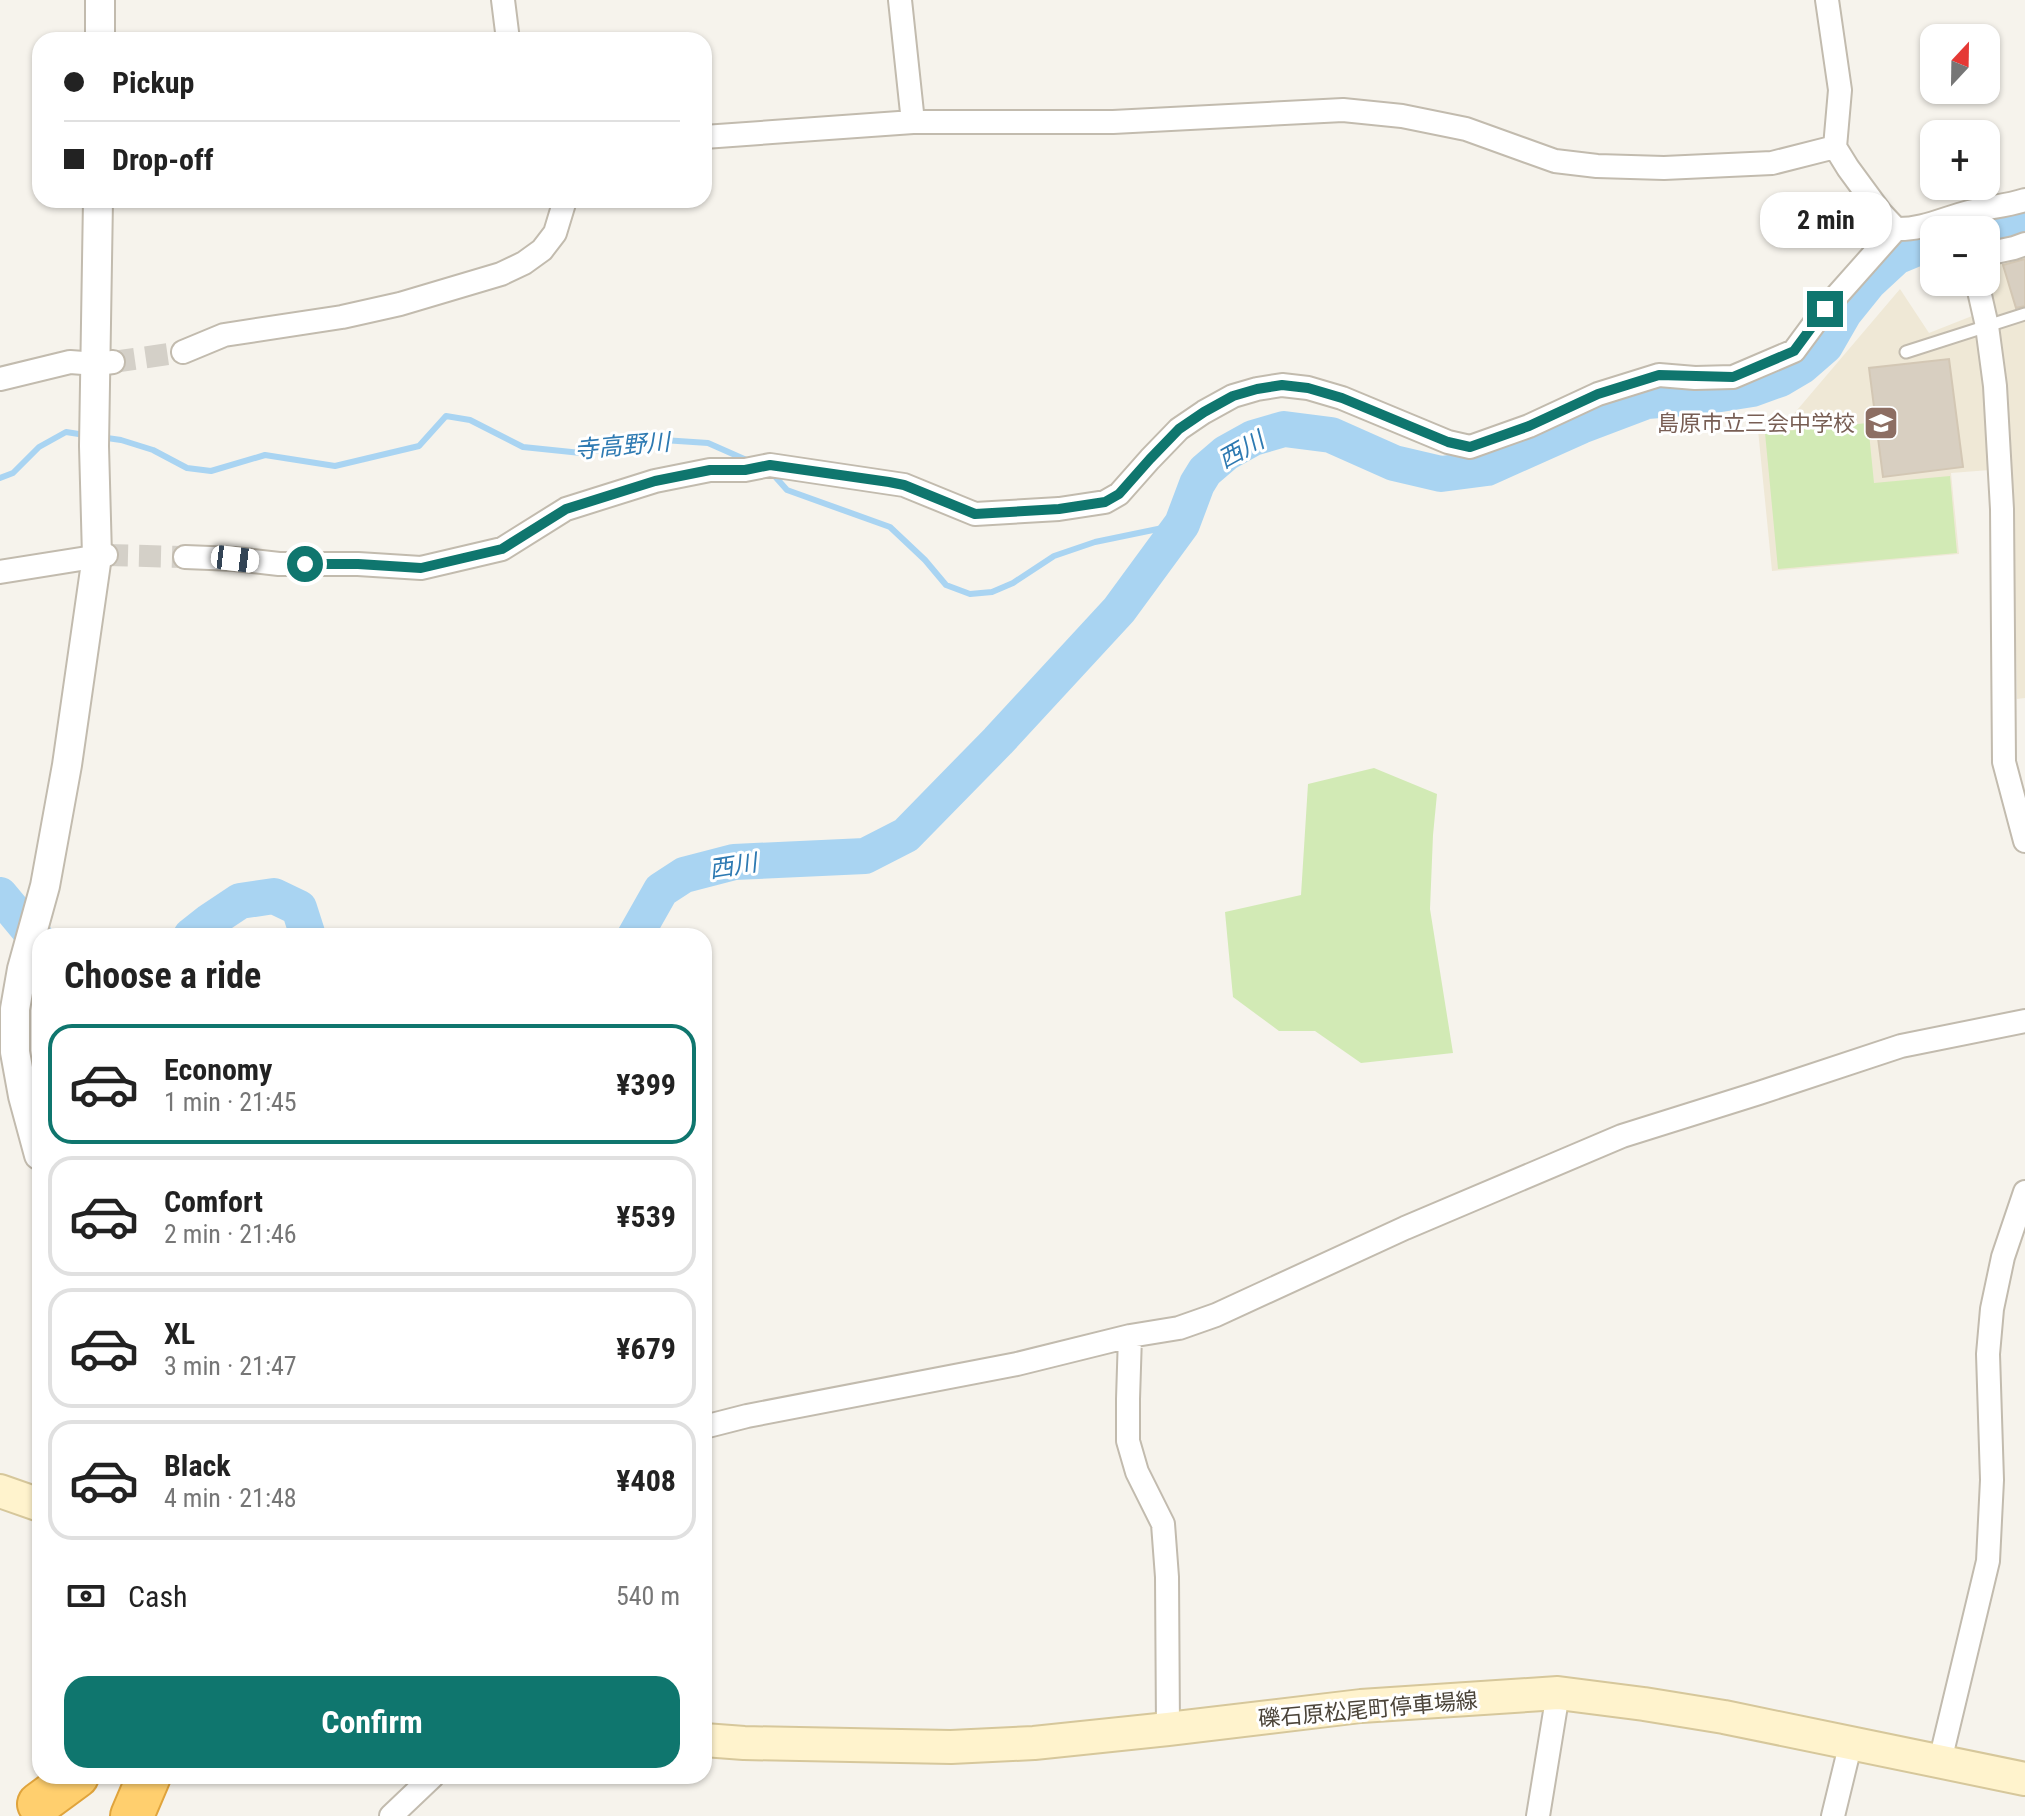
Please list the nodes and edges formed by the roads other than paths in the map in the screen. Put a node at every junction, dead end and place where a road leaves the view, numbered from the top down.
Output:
1 (100, 0) edge
2 (503, 0) edge
3 (900, 0) edge
4 (1827, 0) edge
5 (100, 32) edge
6 (507, 32) edge
7 (913, 122) junction
8 (712, 136) edge
9 (1835, 147) junction
10 (2025, 200) edge
11 (98, 208) edge
12 (563, 208) edge
13 (1983, 216) edge
14 (1920, 228) edge
15 (1896, 229) junction
16 (2025, 244) edge
17 (2000, 251) edge
18 (1980, 296) edge
19 (2025, 314) edge
20 (1987, 326) junction
21 (183, 352) tunnel mouth
22 (1906, 352) dead end
23 (105, 363) junction
24 (0, 379) edge
25 (102, 556) junction
26 (185, 557) tunnel mouth
27 (0, 572) edge
28 (2025, 841) edge
29 (33, 928) edge
30 (32, 933) edge
31 (2025, 1021) edge
32 (32, 1129) edge
33 (2025, 1192) edge
34 (1130, 1336) junction
35 (712, 1425) edge
36 (0, 1491) edge
37 (32, 1502) edge
38 (1558, 1693) junction
39 (1168, 1729) junction
40 (712, 1741) edge
41 (1851, 1742) junction
42 (1940, 1761) junction
43 (2025, 1779) edge
44 (66, 1784) edge
45 (146, 1784) edge
46 (425, 1784) edge
47 (39, 1804) dead end
48 (132, 1816) edge
49 (391, 1816) edge
50 (1538, 1816) edge
51 (1833, 1816) edge

1 - 5 street
2 - 6 street
3 - 7 street
4 - 9 street
7 - 8 street
7 - 9 street
9 - 15 street
10 - 13 street
11 - 23 street
12 - 21 street
14 - 15 street
15 - 26 street
16 - 17 street
18 - 20 street
19 - 20 lane
20 - 22 lane
20 - 28 street
23 - 24 street
23 - 25 street
25 - 27 street
25 - 29 street
30 - 32 street
31 - 34 street
33 - 42 street
34 - 35 street
34 - 39 street
36 - 37 main road
38 - 39 main road, 礫石原松尾町停車場線
38 - 41 main road, 礫石原松尾町停車場線
38 - 50 street
39 - 40 main road, 礫石原松尾町停車場線
41 - 42 main road, 礫石原松尾町停車場線
41 - 51 street
42 - 43 main road, 礫石原松尾町停車場線
44 - 47 highway
45 - 48 highway
46 - 49 street

